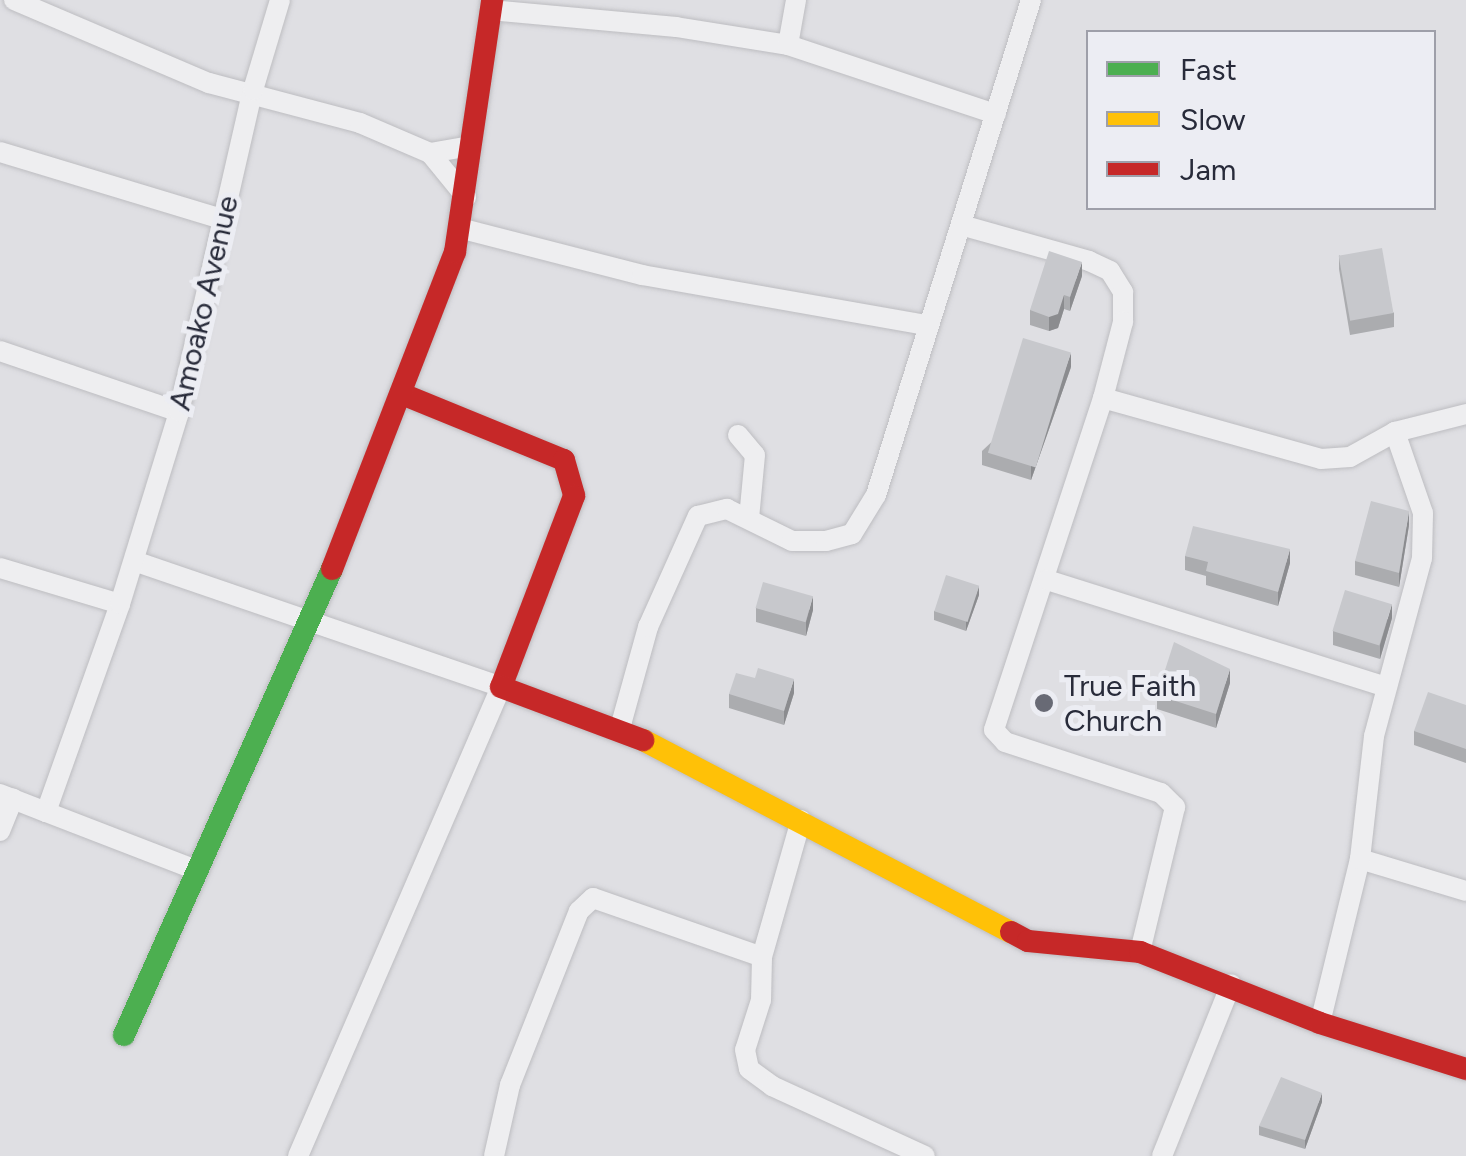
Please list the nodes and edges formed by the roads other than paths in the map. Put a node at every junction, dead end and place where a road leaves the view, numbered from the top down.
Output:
1 (14, 0) edge
2 (280, 0) edge
3 (796, 0) edge
4 (1031, 0) edge
5 (491, 5) edge
6 (52, 9) edge
7 (788, 45) junction
8 (252, 90) junction
9 (996, 114) junction
10 (470, 146) junction
11 (0, 152) edge
12 (430, 153) junction
13 (466, 198) junction
14 (225, 220) junction
15 (961, 224) junction
16 (463, 229) junction
17 (926, 326) junction
18 (0, 351) edge
19 (402, 394) junction
20 (1102, 398) junction
21 (179, 412) junction
22 (1466, 414) edge
23 (1395, 432) junction
24 (738, 435) dead end
25 (749, 518) junction
26 (134, 561) junction
27 (0, 568) edge
28 (1048, 580) junction
29 (120, 604) junction
30 (312, 618) junction
31 (500, 687) junction
32 (1386, 687) junction
33 (620, 728) junction
34 (7, 796) edge
35 (46, 812) junction
36 (801, 820) junction
37 (0, 831) edge
38 (1360, 859) junction
39 (196, 870) junction
40 (1466, 891) edge
41 (1140, 952) junction
42 (762, 957) junction
43 (1231, 984) junction
44 (1320, 1022) junction
45 (124, 1035) dead end
46 (1466, 1069) edge
47 (298, 1156) edge
48 (494, 1156) edge
49 (924, 1156) edge
50 (1162, 1156) edge

1 - 6 street
2 - 8 street, Amoako Avenue
3 - 7 street
4 - 9 street
5 - 7 street
5 - 10 street
6 - 8 street
7 - 9 street
8 - 12 street
8 - 14 street, Amoako Avenue
9 - 15 street
10 - 12 street
10 - 13 street
11 - 14 street
12 - 13 street
13 - 16 street
14 - 21 street, Amoako Avenue
15 - 17 street
15 - 20 street
16 - 17 street
16 - 19 street
17 - 25 street
18 - 21 street
19 - 30 street
19 - 31 street
20 - 23 street
20 - 28 street
21 - 26 street, Amoako Avenue
22 - 23 street
23 - 32 street
24 - 25 street
25 - 33 street
26 - 29 street, Amoako Avenue
26 - 30 street
27 - 29 street
28 - 32 street
28 - 41 street
29 - 35 street, Amoako Avenue
30 - 31 street
30 - 39 street
31 - 33 street
31 - 47 street
32 - 38 street
33 - 36 street
34 - 35 street
34 - 37 street
35 - 39 street
36 - 41 street
36 - 42 street
38 - 40 street
38 - 44 street
39 - 45 street
41 - 43 street
42 - 48 street
42 - 49 street
43 - 44 street
43 - 50 street
44 - 46 street

